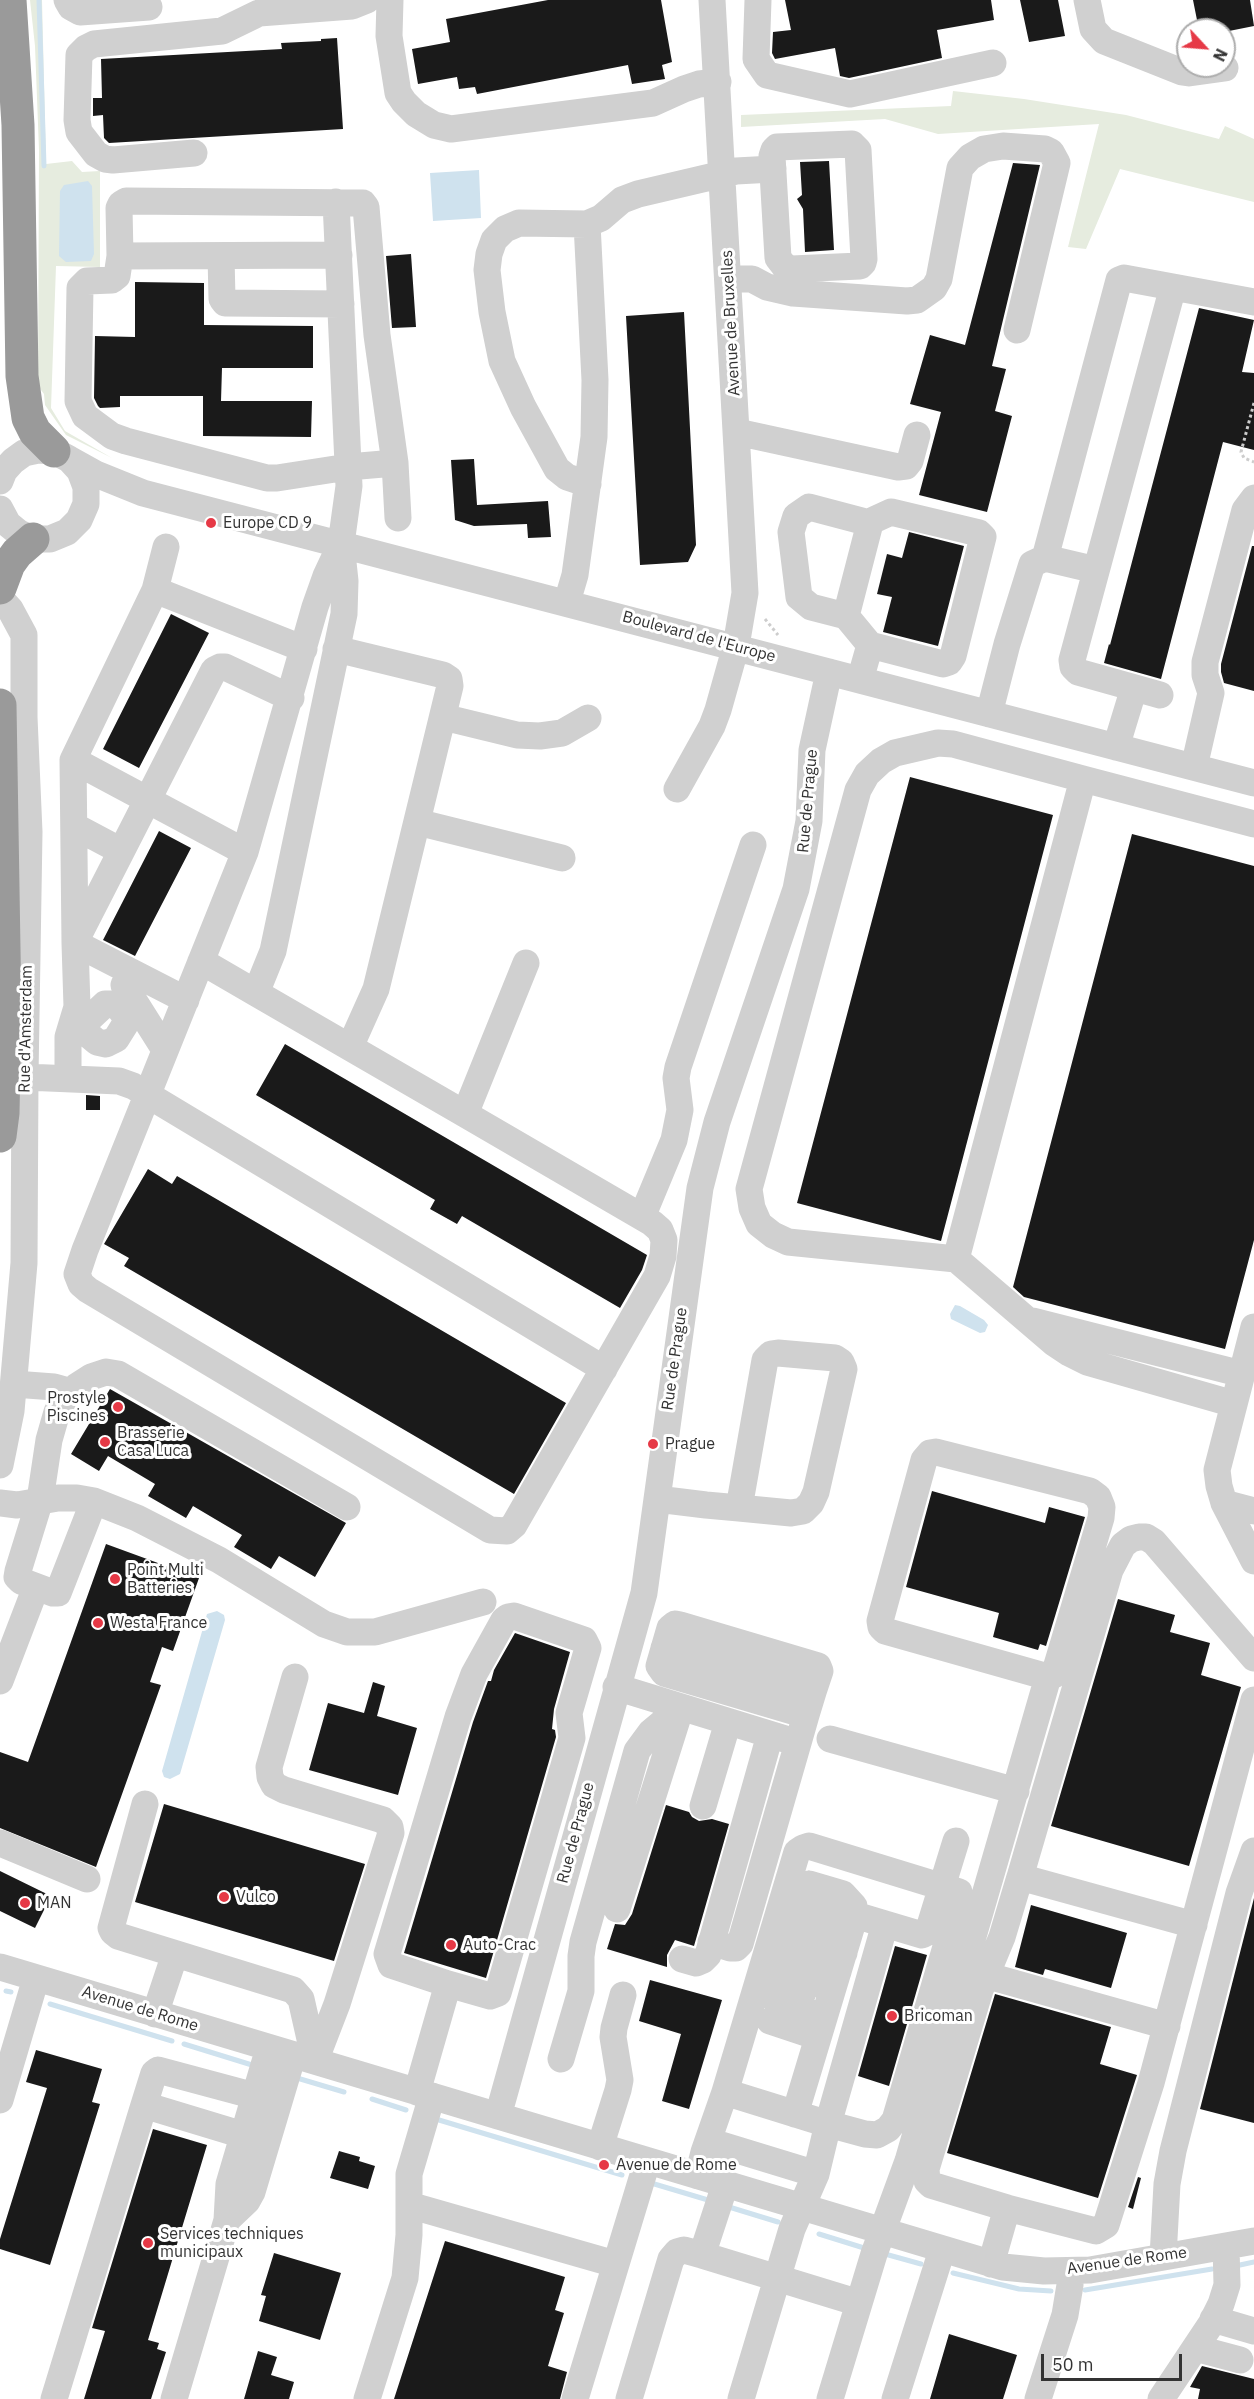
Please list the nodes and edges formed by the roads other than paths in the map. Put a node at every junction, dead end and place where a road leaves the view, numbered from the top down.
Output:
1 (10, 0) edge
2 (67, 0) edge
3 (367, 0) edge
4 (390, 0) edge
5 (712, 0) edge
6 (758, 0) edge
7 (1087, 0) edge
8 (149, 7) dead end
9 (756, 59) junction
10 (993, 63) dead end
11 (717, 70) junction
12 (1176, 70) edge
13 (194, 153) dead end
14 (773, 169) junction
15 (722, 174) junction
16 (336, 202) junction
17 (587, 224) junction
18 (339, 255) junction
19 (120, 256) junction
20 (221, 256) junction
21 (728, 279) junction
22 (1173, 287) junction
23 (1254, 302) edge
24 (341, 304) junction
25 (1017, 330) dead end
26 (737, 432) junction
27 (917, 435) dead end
28 (37, 453) edge
29 (395, 463) junction
30 (348, 467) junction
31 (0, 481) edge
32 (588, 484) junction
33 (143, 492) junction
34 (1254, 498) edge
35 (86, 504) junction
36 (0, 509) edge
37 (398, 518) dead end
38 (867, 523) junction
39 (33, 539) junction
40 (341, 544) junction
41 (166, 547) dead end
42 (1045, 558) junction
43 (1096, 570) junction
44 (0, 588) edge
45 (155, 590) junction
46 (0, 598) edge
47 (567, 602) junction
48 (846, 616) junction
49 (870, 645) junction
50 (736, 646) junction
51 (304, 649) junction
52 (336, 649) junction
53 (829, 672) junction
54 (860, 680) junction
55 (1134, 688) junction
56 (1160, 695) dead end
57 (291, 698) junction
58 (0, 705) edge
59 (989, 714) junction
60 (442, 717) junction
61 (588, 718) dead end
62 (1116, 747) junction
63 (73, 760) junction
64 (1194, 767) junction
65 (1083, 779) junction
66 (1254, 783) edge
67 (677, 789) dead end
68 (147, 800) junction
69 (417, 822) junction
70 (1254, 824) edge
71 (74, 826) junction
72 (753, 845) dead end
73 (121, 851) junction
74 (245, 852) junction
75 (562, 858) dead end
76 (75, 943) junction
77 (109, 960) junction
78 (201, 961) junction
79 (526, 963) dead end
80 (256, 993) junction
81 (186, 1000) junction
82 (350, 1047) junction
83 (165, 1050) junction
84 (25, 1077) junction
85 (68, 1078) junction
86 (148, 1093) junction
87 (465, 1114) junction
88 (0, 1136) edge
89 (642, 1217) junction
90 (956, 1259) junction
91 (1027, 1320) junction
92 (1254, 1327) edge
93 (604, 1369) junction
94 (1242, 1374) junction
95 (14, 1384) junction
96 (72, 1392) junction
97 (1234, 1404) junction
98 (0, 1466) edge
99 (657, 1499) junction
100 (40, 1500) junction
101 (94, 1502) junction
102 (0, 1503) edge
103 (1224, 1503) junction
104 (347, 1507) dead end
105 (739, 1508) junction
106 (1254, 1511) edge
107 (1254, 1561) edge
108 (36, 1587) junction
109 (483, 1602) dead end
110 (1254, 1658) edge
111 (295, 1677) dead end
112 (678, 1677) junction
113 (1048, 1677) junction
114 (0, 1681) edge
115 (616, 1687) junction
116 (1254, 1700) edge
117 (810, 1704) junction
118 (675, 1705) junction
119 (728, 1722) junction
120 (770, 1735) junction
121 (830, 1738) dead end
122 (798, 1743) junction
123 (1016, 1791) junction
124 (145, 1804) dead end
125 (703, 1806) dead end
126 (956, 1841) dead end
127 (0, 1843) edge
128 (1254, 1851) edge
129 (1020, 1877) junction
130 (87, 1879) dead end
131 (943, 1885) junction
132 (617, 1909) dead end
133 (885, 1924) junction
134 (1194, 1925) junction
135 (711, 1942) junction
136 (175, 1954) junction
137 (682, 1959) dead end
138 (0, 1967) edge
139 (985, 1975) junction
140 (36, 1978) junction
141 (836, 1978) junction
142 (448, 1983) junction
143 (623, 1995) dead end
144 (155, 2014) junction
145 (770, 2021) dead end
146 (1167, 2026) junction
147 (293, 2055) junction
148 (561, 2059) dead end
149 (725, 2092) junction
150 (424, 2094) junction
151 (255, 2096) junction
152 (0, 2100) edge
153 (144, 2105) junction
154 (795, 2114) junction
155 (498, 2116) junction
156 (828, 2124) junction
157 (243, 2134) junction
158 (708, 2141) junction
159 (600, 2147) junction
160 (646, 2162) junction
161 (816, 2174) junction
162 (698, 2176) junction
163 (725, 2185) junction
164 (409, 2205) junction
165 (802, 2208) junction
166 (1007, 2208) junction
167 (227, 2220) junction
168 (1096, 2230) junction
169 (882, 2232) junction
170 (1254, 2241) edge
171 (1226, 2246) junction
172 (942, 2250) junction
173 (702, 2255) junction
174 (1163, 2257) junction
175 (615, 2264) junction
176 (991, 2264) junction
177 (1079, 2270) junction
178 (778, 2277) junction
179 (859, 2303) junction
180 (1213, 2319) junction
181 (1254, 2331) edge
182 (1195, 2348) junction
183 (1240, 2360) dead end
184 (54, 2399) edge
185 (174, 2399) edge
186 (367, 2399) edge
187 (575, 2399) edge
188 (629, 2399) edge
189 (741, 2399) edge
190 (830, 2399) edge
191 (895, 2399) edge
192 (1038, 2399) edge
193 (1161, 2399) edge

1 - 28 highway
2 - 8 street
3 - 13 street
4 - 11 street
5 - 11 street, Avenue de Bruxelles
6 - 9 street
7 - 12 street
9 - 10 street
9 - 11 street
11 - 15 street, Avenue de Bruxelles
14 - 14 street
14 - 15 street
15 - 17 street
15 - 21 street, Avenue de Bruxelles
16 - 18 street
16 - 19 street
16 - 29 street
17 - 32 street
17 - 32 street
18 - 20 street
18 - 24 street
19 - 20 street
19 - 30 street
20 - 24 street
21 - 25 street
21 - 26 street, Avenue de Bruxelles
22 - 23 street
22 - 42 street
22 - 43 street
24 - 30 street
26 - 27 street
26 - 50 street, Avenue de Bruxelles
28 - 31 street
28 - 33 street, Boulevard de l'Europe
28 - 35 street
29 - 30 street
29 - 37 street
30 - 40 street
32 - 47 street
33 - 35 street, Boulevard de l'Europe
33 - 40 street, Boulevard de l'Europe
34 - 64 street
35 - 39 street
36 - 39 street
38 - 48 street
38 - 48 street
38 - 49 street
39 - 44 highway
40 - 47 street, Boulevard de l'Europe
40 - 51 street
40 - 52 street
41 - 45 street
42 - 43 street
42 - 59 street
43 - 55 street
45 - 51 street
45 - 63 street
46 - 84 street, Rue d'Amsterdam
47 - 50 street, Boulevard de l'Europe
48 - 49 street
49 - 54 street
50 - 53 street, Boulevard de l'Europe
50 - 67 street, Avenue de Bruxelles
51 - 57 street
52 - 60 street
52 - 80 street
53 - 54 street, Boulevard de l'Europe
53 - 99 street, Rue de Prague
54 - 59 street, Boulevard de l'Europe
55 - 56 street
55 - 62 street
57 - 68 street
57 - 74 street
58 - 88 highway
59 - 62 street, Boulevard de l'Europe
60 - 61 street
60 - 69 street
62 - 64 street, Boulevard de l'Europe
63 - 68 street
63 - 71 street
64 - 66 street, Boulevard de l'Europe
65 - 70 street
65 - 90 street
65 - 90 street
68 - 73 street
68 - 74 street
69 - 75 street
69 - 82 street
71 - 73 street
71 - 76 street
72 - 89 street
73 - 76 street
74 - 78 street
76 - 77 street
76 - 85 street
77 - 81 street
77 - 83 street
78 - 80 street
78 - 81 street
79 - 87 street
80 - 82 street
81 - 83 street
82 - 87 street
83 - 86 street
84 - 85 street
84 - 95 street, Rue d'Amsterdam
85 - 86 street
86 - 93 street
86 - 93 street
87 - 89 street
89 - 93 street
90 - 91 street
91 - 94 street
91 - 97 street
92 - 94 street
94 - 97 street
95 - 96 street
95 - 98 street, Rue d'Amsterdam
96 - 100 street
96 - 104 street
97 - 103 street
99 - 105 street
99 - 115 street, Rue de Prague
100 - 101 street
100 - 102 street
100 - 108 street
101 - 108 street
101 - 109 street
103 - 106 street
103 - 107 street
105 - 105 street
108 - 114 street
110 - 129 street
111 - 147 street
112 - 117 street
112 - 117 street
112 - 118 street
113 - 113 street
113 - 123 street
115 - 118 street
115 - 155 street, Rue de Prague
116 - 134 street
117 - 122 street
118 - 119 street
118 - 132 street
118 - 148 street
119 - 120 street
119 - 125 street
120 - 122 street
120 - 135 street
121 - 123 street
122 - 135 street
123 - 169 street
124 - 136 street
126 - 131 street
127 - 130 street
128 - 174 street
129 - 134 street
129 - 139 street
131 - 133 street
131 - 149 street
131 - 156 street
133 - 141 street
133 - 156 street
134 - 146 street
135 - 137 street
136 - 144 street
136 - 147 street
138 - 140 street, Avenue de Rome
139 - 146 street
139 - 166 street
140 - 144 street, Avenue de Rome
140 - 152 street
141 - 145 street
141 - 154 street
142 - 142 street
142 - 150 street
143 - 159 street
144 - 147 street, Avenue de Rome
146 - 168 street
147 - 150 street, Avenue de Rome
147 - 151 street
147 - 167 street
149 - 154 street
149 - 158 street
150 - 155 street, Avenue de Rome
150 - 164 street
151 - 153 street
151 - 157 street
153 - 157 street
153 - 184 street
154 - 156 street
155 - 159 street, Avenue de Rome
156 - 161 street
157 - 167 street
158 - 161 street
158 - 162 street
159 - 160 street, Avenue de Rome
160 - 162 street, Avenue de Rome
160 - 175 street
161 - 165 street
162 - 163 street, Avenue de Rome
163 - 165 street, Avenue de Rome
163 - 173 street
164 - 175 street
164 - 186 street
165 - 169 street, Avenue de Rome
165 - 178 street
166 - 168 street
166 - 176 street
167 - 185 street
168 - 177 street
169 - 172 street, Avenue de Rome
169 - 179 street
170 - 171 street, Avenue de Rome
171 - 174 street, Avenue de Rome
171 - 180 street
172 - 176 street, Avenue de Rome
172 - 191 street
173 - 178 street
173 - 188 street
174 - 177 street, Avenue de Rome
175 - 187 street
176 - 177 street, Avenue de Rome
177 - 192 street
178 - 179 street
178 - 189 street
179 - 190 street
180 - 181 street
180 - 182 street
182 - 183 street
182 - 193 street

